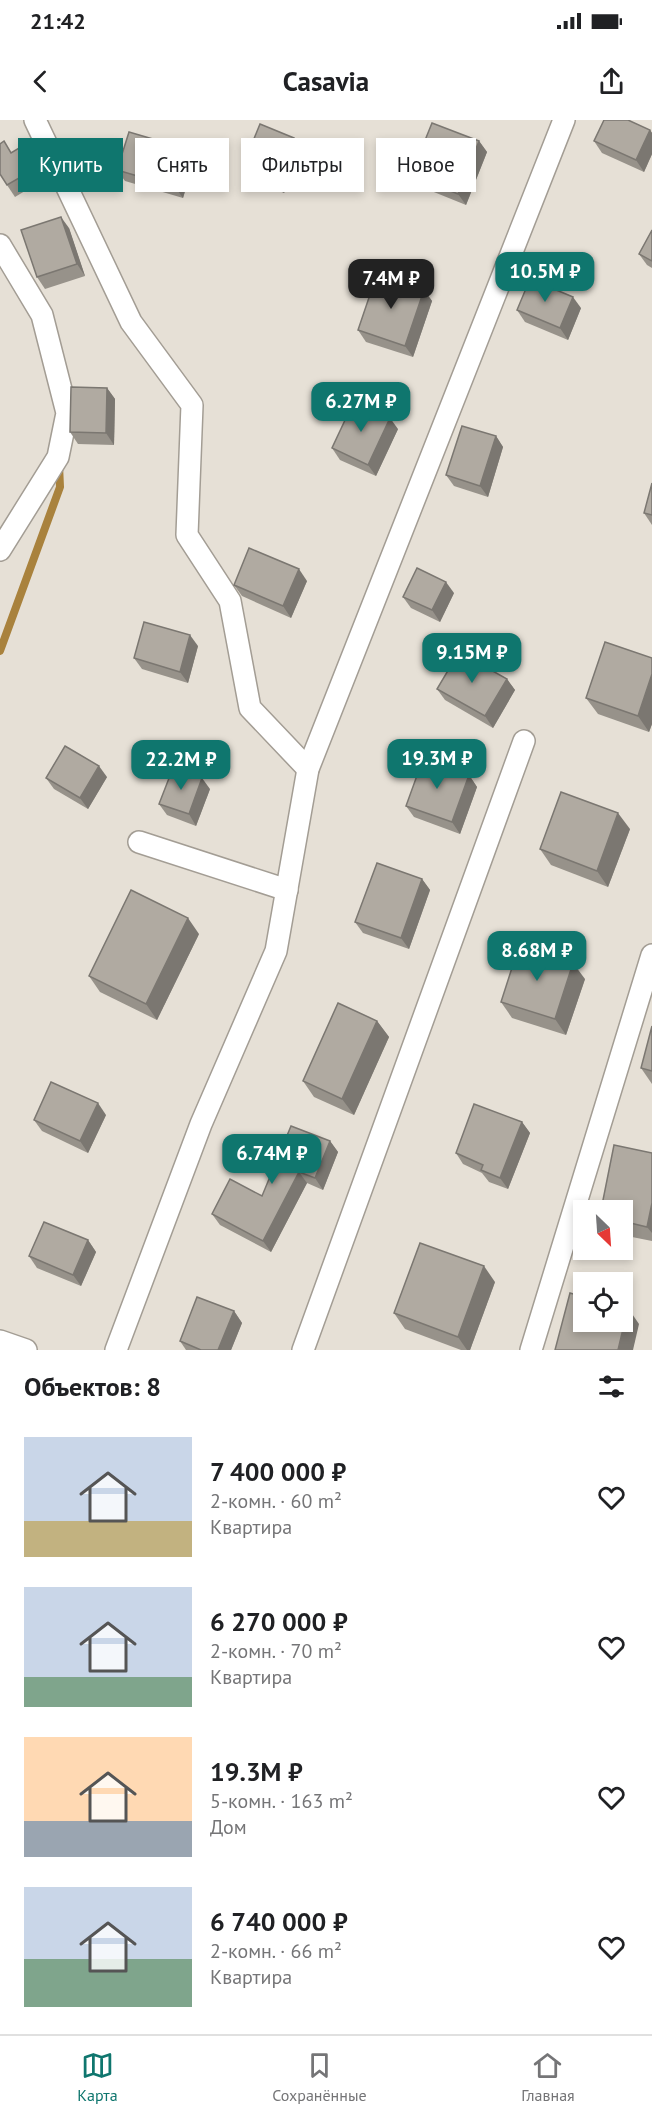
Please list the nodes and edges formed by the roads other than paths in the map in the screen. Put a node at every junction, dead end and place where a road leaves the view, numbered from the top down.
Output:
1 (35, 120) edge
2 (564, 120) edge
3 (0, 245) edge
4 (0, 550) edge
5 (524, 741) dead end
6 (308, 769) junction
7 (139, 842) dead end
8 (287, 890) junction
9 (652, 955) edge
10 (0, 1341) edge
11 (26, 1350) edge
12 (116, 1350) edge
13 (303, 1350) edge
14 (531, 1350) edge

1 - 6 street
2 - 6 street
3 - 4 street
5 - 13 street
6 - 8 street
7 - 8 street
8 - 12 street
9 - 14 street
10 - 11 street

